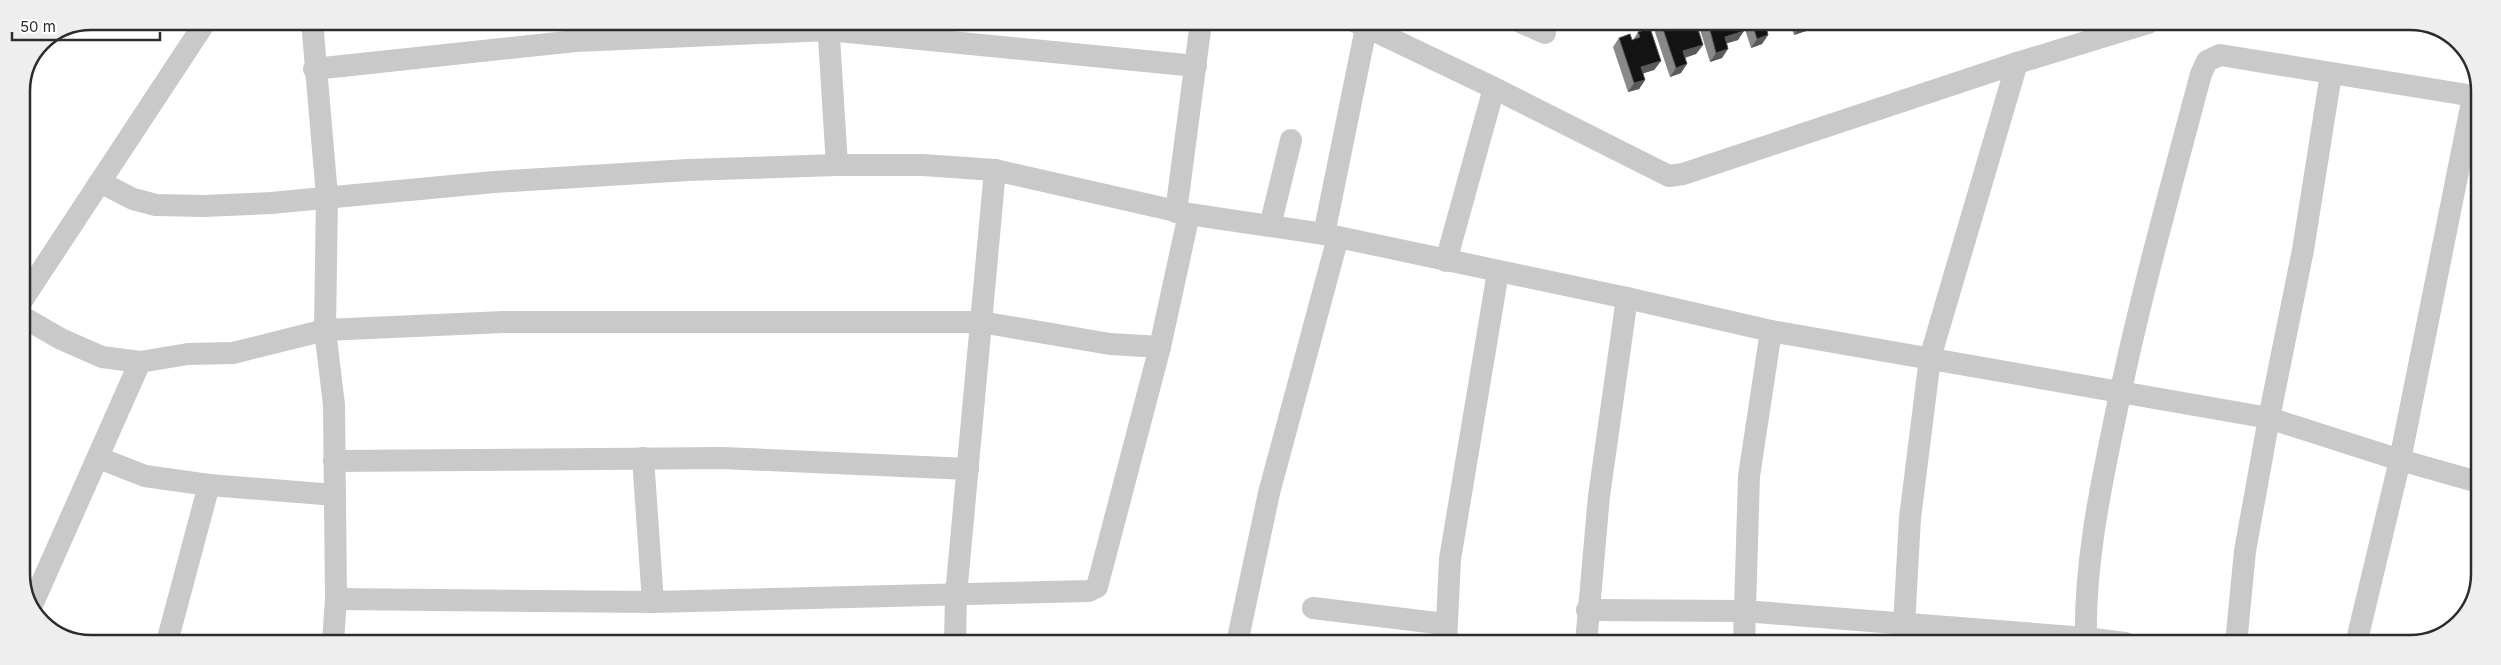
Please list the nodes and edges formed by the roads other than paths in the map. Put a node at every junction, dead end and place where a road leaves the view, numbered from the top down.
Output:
1 (200, 30) edge
2 (312, 30) edge
3 (635, 30) edge
4 (828, 30) edge
5 (865, 30) edge
6 (1201, 30) edge
7 (1360, 30) edge
8 (1372, 30) edge
9 (1538, 30) edge
10 (2126, 30) edge
11 (575, 31) edge
12 (1545, 33) dead end
13 (2017, 64) junction
14 (1196, 66) junction
15 (314, 69) junction
16 (2331, 74) junction
17 (1494, 88) junction
18 (2471, 96) edge
19 (2471, 121) edge
20 (1291, 140) dead end
21 (837, 165) junction
22 (996, 170) junction
23 (100, 182) junction
24 (327, 196) junction
25 (1183, 213) junction
26 (1270, 226) junction
27 (1331, 236) junction
28 (1446, 261) junction
29 (1498, 272) junction
30 (30, 288) edge
31 (1627, 298) junction
32 (30, 321) edge
33 (981, 322) junction
34 (325, 330) junction
35 (1771, 331) junction
36 (1160, 347) junction
37 (1930, 358) junction
38 (140, 362) junction
39 (2120, 391) junction
40 (2269, 418) junction
41 (98, 458) junction
42 (643, 458) junction
43 (2400, 460) junction
44 (334, 461) junction
45 (968, 469) junction
46 (2471, 480) edge
47 (209, 485) junction
48 (335, 495) junction
49 (956, 595) junction
50 (35, 598) edge
51 (336, 599) junction
52 (653, 602) junction
53 (1313, 608) dead end
54 (1587, 610) junction
55 (1744, 611) junction
56 (1446, 634) edge
57 (1903, 634) edge
58 (168, 635) edge
59 (333, 635) edge
60 (955, 635) edge
61 (1239, 635) edge
62 (1586, 635) edge
63 (1744, 635) edge
64 (1929, 635) edge
65 (2086, 635) edge
66 (2237, 635) edge
67 (2358, 635) edge

1 - 23 street
2 - 15 street
3 - 11 street
4 - 21 street
5 - 14 street
6 - 14 street
7 - 27 street
8 - 17 street
9 - 12 street
10 - 13 street
11 - 15 street
13 - 17 street
13 - 37 street
14 - 25 street
15 - 24 street
16 - 18 street
16 - 39 street
16 - 40 street
17 - 28 street
19 - 43 street
20 - 26 street
21 - 22 street
21 - 24 street
22 - 25 street
22 - 33 street
23 - 24 street
23 - 30 street
24 - 34 street
25 - 26 street
25 - 36 street
26 - 27 street
27 - 28 street
27 - 61 street
28 - 29 street
29 - 31 street
29 - 56 street
31 - 35 street
31 - 54 street
32 - 38 street
33 - 34 street
33 - 36 street
33 - 45 street
34 - 38 street
34 - 44 street
35 - 37 street
35 - 55 street
36 - 49 street
37 - 39 street
37 - 57 street
38 - 41 street
39 - 40 street
39 - 65 street
40 - 43 street
40 - 66 street
41 - 47 street
41 - 50 street
42 - 44 street
42 - 45 street
42 - 52 street
43 - 46 street
43 - 67 street
44 - 48 street
45 - 49 street
47 - 48 street
47 - 58 street
48 - 51 street
49 - 52 street
49 - 60 street
51 - 52 street
51 - 59 street
53 - 56 street
54 - 55 street
54 - 62 street
55 - 57 street
55 - 63 street
57 - 64 street

